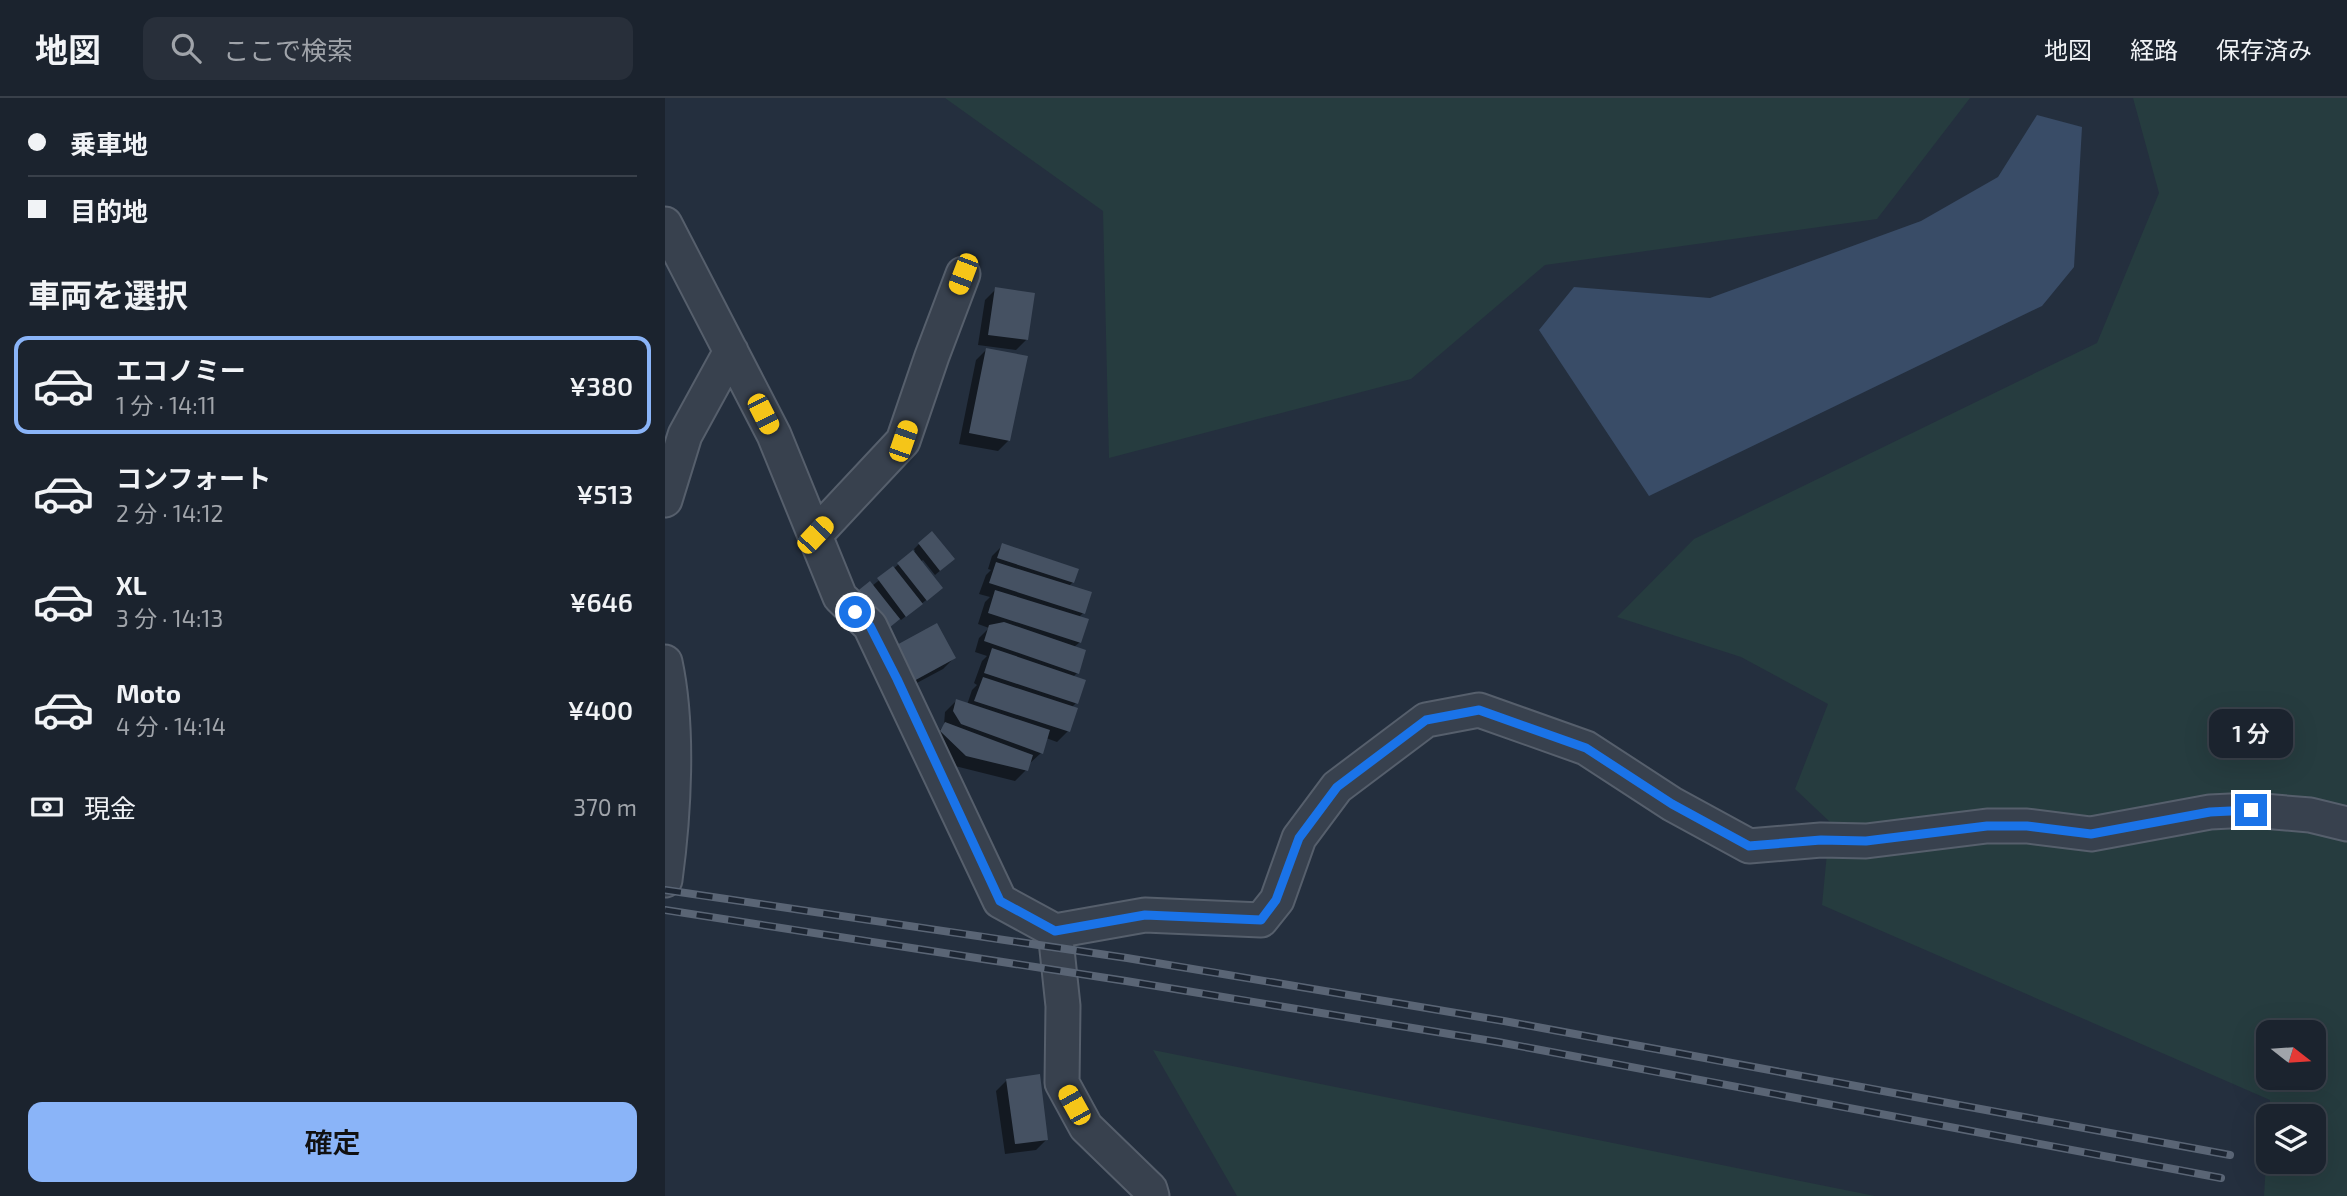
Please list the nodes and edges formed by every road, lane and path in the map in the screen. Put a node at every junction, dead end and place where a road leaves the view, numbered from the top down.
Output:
1 (665, 224) edge
2 (963, 274) dead end
3 (731, 351) junction
4 (665, 500) edge
5 (815, 535) junction
6 (665, 662) edge
7 (2347, 824) edge
8 (665, 880) edge
9 (1055, 931) junction
10 (1152, 1196) edge

1 - 3 street
2 - 5 street
3 - 4 street
3 - 5 street
5 - 9 street
6 - 8 street
7 - 9 street
9 - 10 street

